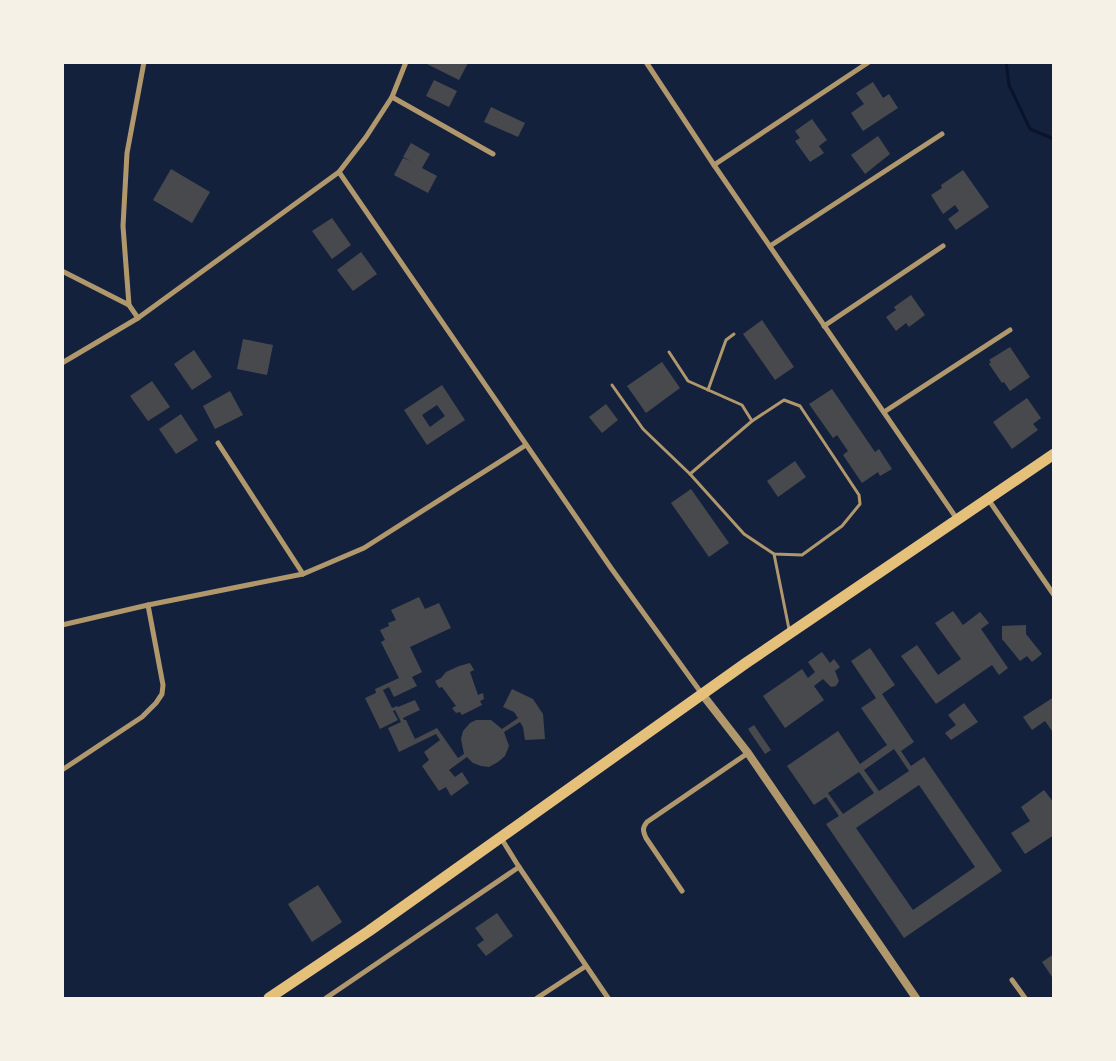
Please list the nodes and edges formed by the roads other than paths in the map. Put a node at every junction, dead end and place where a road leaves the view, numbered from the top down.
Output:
1 (144, 62) edge
2 (406, 62) edge
3 (646, 62) edge
4 (869, 62) edge
5 (392, 97) junction
6 (942, 134) dead end
7 (493, 154) dead end
8 (714, 165) junction
9 (339, 172) junction
10 (770, 246) junction
11 (943, 246) dead end
12 (62, 270) edge
13 (129, 305) junction
14 (138, 318) junction
15 (824, 326) junction
16 (1010, 330) dead end
17 (734, 334) dead end
18 (669, 352) dead end
19 (62, 363) edge
20 (612, 385) dead end
21 (708, 390) junction
22 (884, 412) junction
23 (752, 421) junction
24 (218, 443) dead end
25 (526, 444) junction
26 (1054, 454) edge
27 (690, 474) junction
28 (988, 498) junction
29 (957, 519) junction
30 (774, 554) junction
31 (303, 574) junction
32 (1054, 595) edge
33 (148, 605) junction
34 (62, 625) edge
35 (790, 632) junction
36 (702, 694) junction
37 (748, 753) junction
38 (62, 770) edge
39 (501, 838) junction
40 (519, 867) junction
41 (682, 891) dead end
42 (586, 966) junction
43 (1012, 980) dead end
44 (269, 998) edge
45 (326, 998) edge
46 (537, 998) edge
47 (608, 998) edge
48 (916, 998) edge
49 (1025, 998) edge

1 - 13 street
2 - 5 street
3 - 8 street
4 - 8 street
5 - 7 street
5 - 9 street
6 - 10 street
8 - 10 street
9 - 14 street
9 - 25 street
10 - 15 street
11 - 15 street
12 - 13 street
13 - 14 street
14 - 19 street
15 - 22 street
16 - 22 street
17 - 21 lane
18 - 21 lane
20 - 27 lane
21 - 23 lane
22 - 29 street
23 - 27 lane
23 - 30 lane
24 - 31 street
25 - 31 street
25 - 36 street
26 - 28 highway
27 - 30 lane
28 - 29 highway
28 - 32 street
29 - 35 highway
30 - 35 lane
31 - 33 street
33 - 34 street
33 - 38 street
35 - 36 highway
36 - 37 street
36 - 39 highway
37 - 41 street
37 - 48 street
39 - 40 street
39 - 44 highway
40 - 42 street
40 - 45 street
42 - 46 street
42 - 47 street
43 - 49 street

